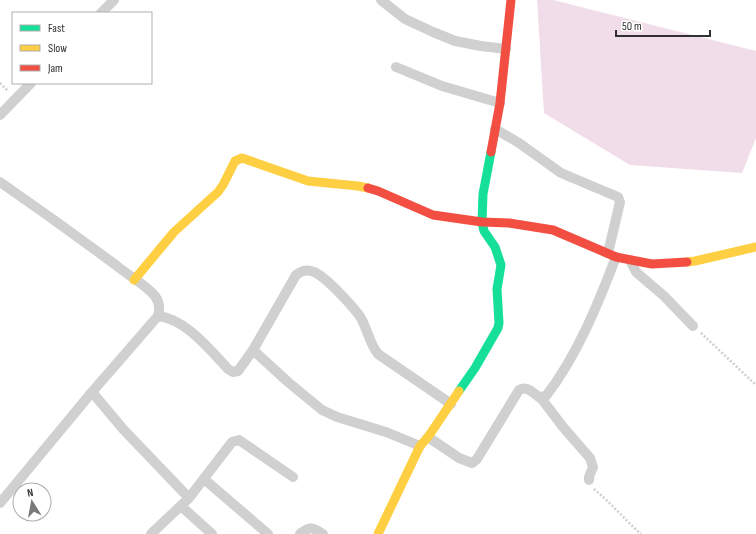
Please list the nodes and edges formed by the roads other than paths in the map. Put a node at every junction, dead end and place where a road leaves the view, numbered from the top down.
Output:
1 (114, 0) edge
2 (381, 0) edge
3 (511, 0) edge
4 (102, 12) edge
5 (506, 49) junction
6 (396, 67) dead end
7 (30, 84) edge
8 (500, 103) junction
9 (0, 115) edge
10 (495, 128) junction
11 (0, 182) edge
12 (482, 222) junction
13 (756, 247) edge
14 (612, 255) junction
15 (630, 260) junction
16 (134, 280) junction
17 (158, 316) junction
18 (693, 326) road end
19 (253, 350) junction
20 (92, 392) junction
21 (541, 398) junction
22 (450, 404) junction
23 (428, 437) junction
24 (420, 446) junction
25 (293, 477) dead end
26 (204, 478) junction
27 (589, 480) road end
28 (189, 498) junction
29 (0, 503) edge
30 (181, 506) junction
31 (151, 534) edge
32 (212, 534) edge
33 (268, 534) edge
34 (300, 534) edge
35 (323, 534) edge
36 (378, 534) edge

1 - 4 street
2 - 5 street
3 - 5 street
5 - 8 street
6 - 8 street
7 - 9 street
8 - 10 street
10 - 12 street
10 - 14 street
11 - 16 street
12 - 14 street
12 - 16 street
12 - 22 street
13 - 15 street
14 - 15 street
14 - 21 street
15 - 18 street
16 - 17 street
17 - 19 street
17 - 20 street
19 - 22 street
19 - 24 street
20 - 28 street
20 - 29 street
21 - 23 street
21 - 27 street
22 - 23 street
23 - 24 street
24 - 36 street
25 - 26 street
26 - 28 street
26 - 33 street
28 - 30 street
30 - 31 street
30 - 32 street
34 - 35 street

